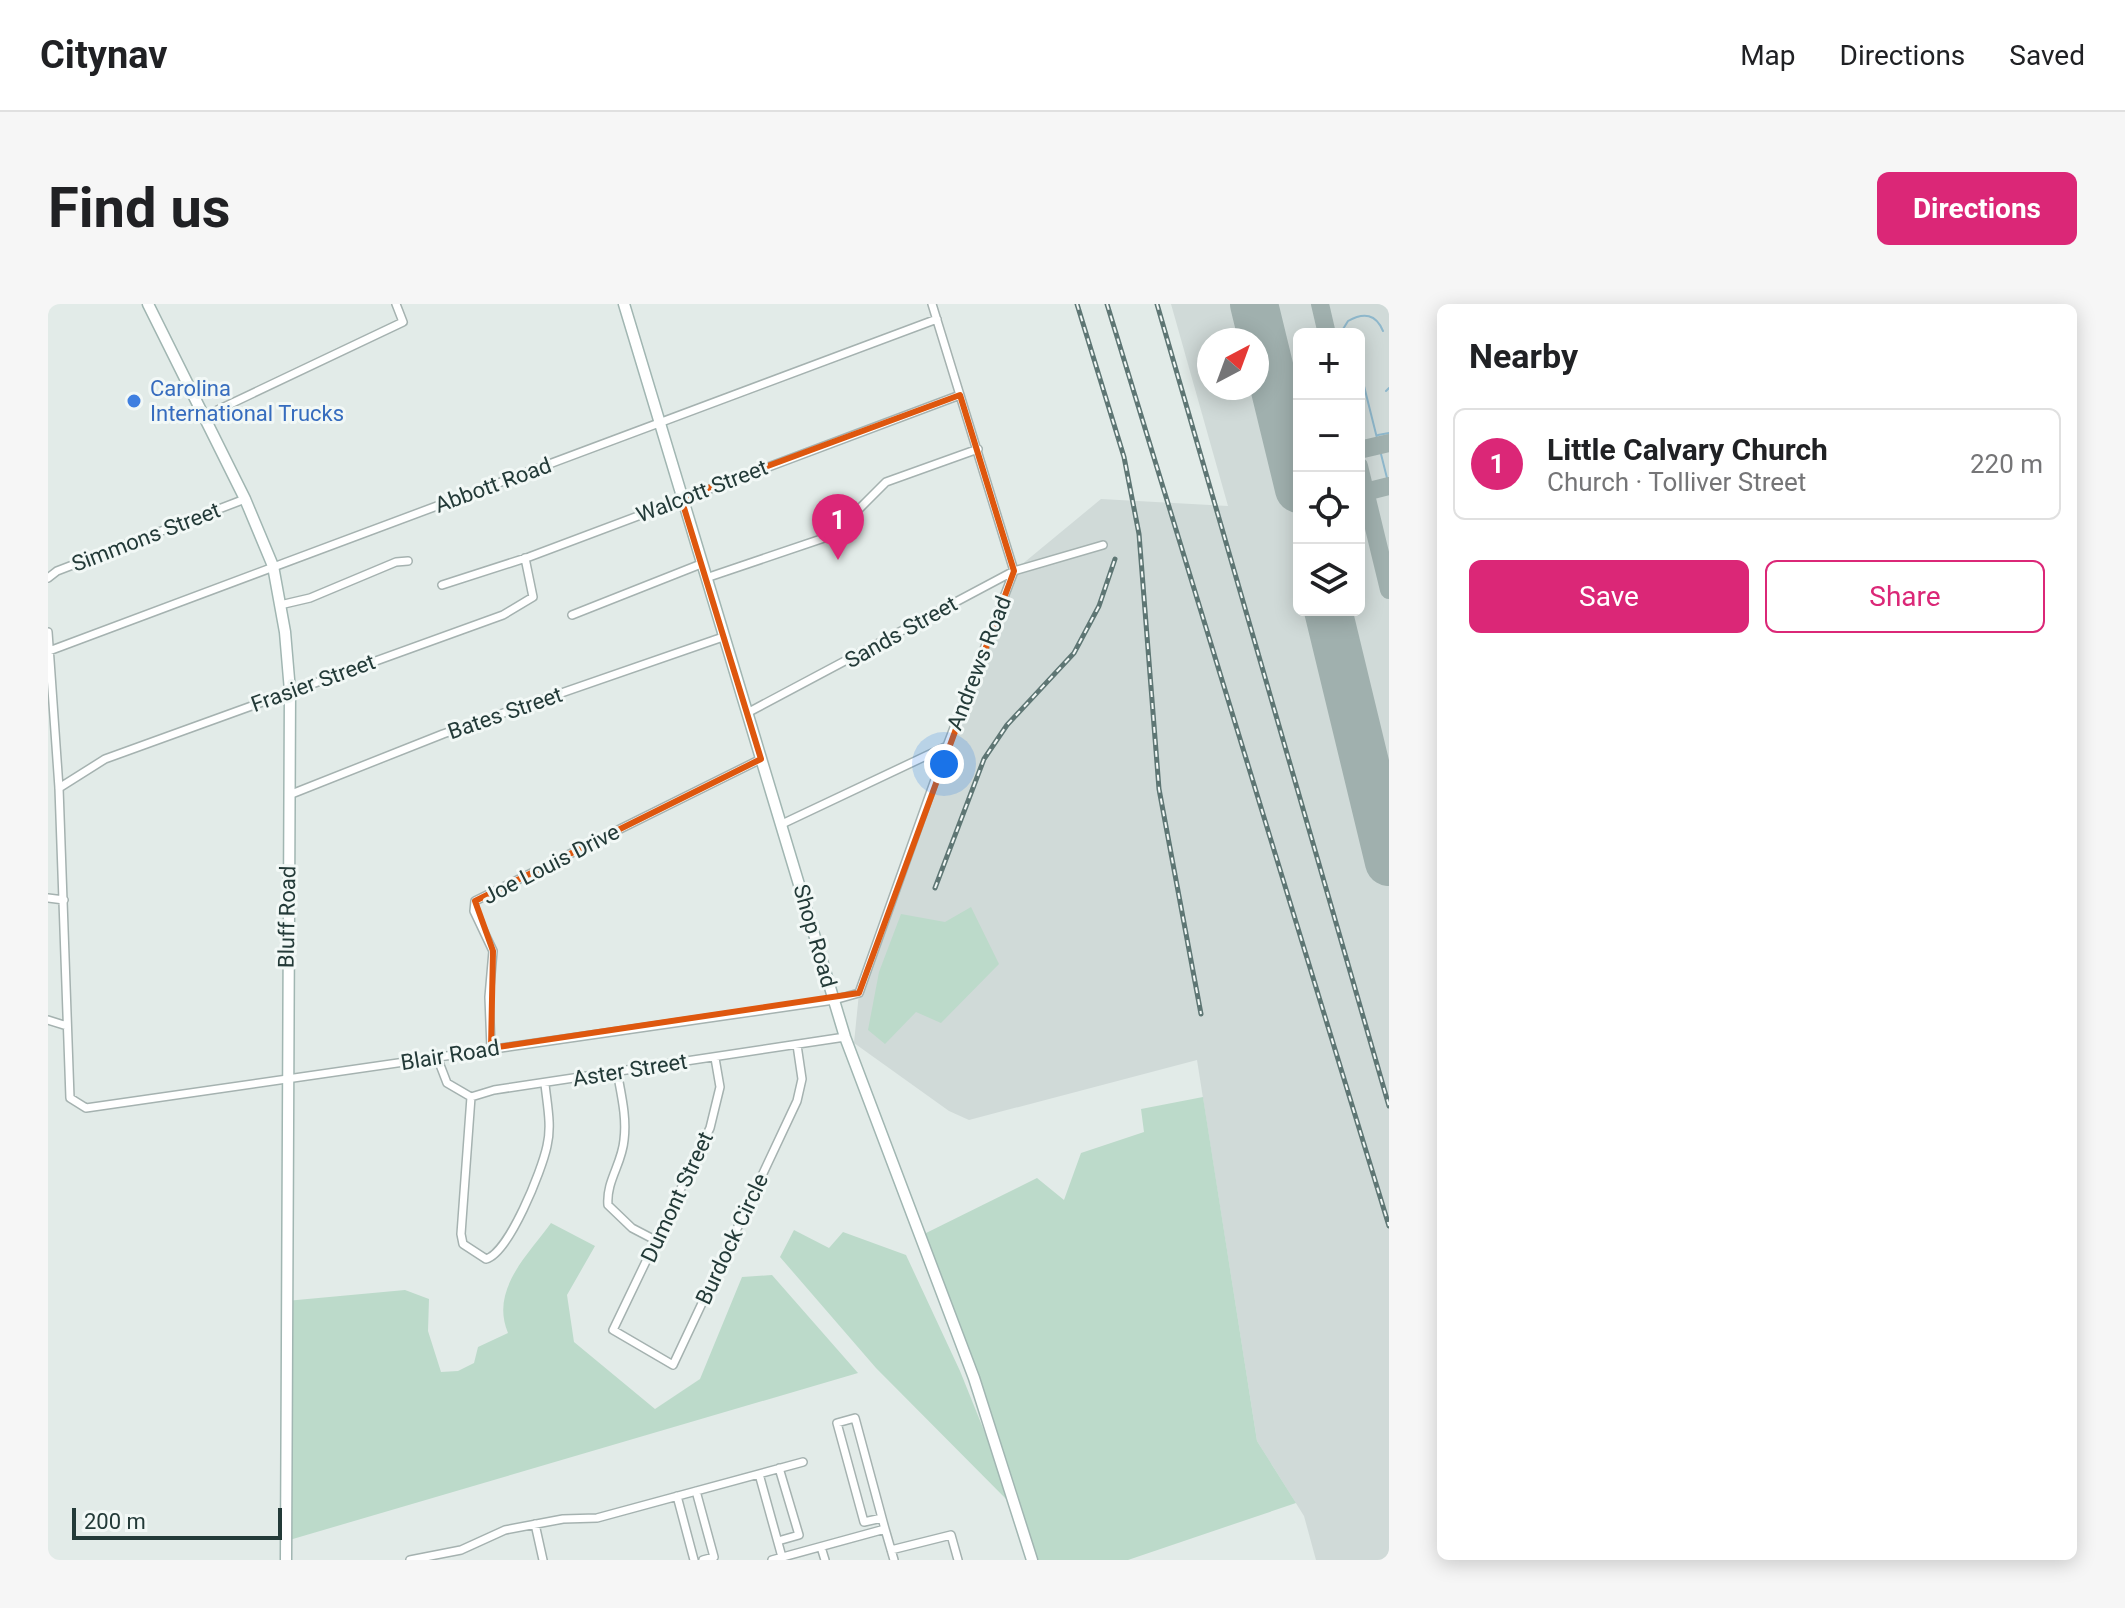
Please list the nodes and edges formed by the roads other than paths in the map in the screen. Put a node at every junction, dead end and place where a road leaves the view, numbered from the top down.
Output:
1 (148, 304) edge
2 (396, 304) edge
3 (624, 304) edge
4 (932, 304) edge
5 (937, 319) junction
6 (960, 395) junction
7 (205, 416) junction
8 (660, 423) junction
9 (978, 449) junction
10 (681, 498) junction
11 (245, 499) junction
12 (1103, 545) dead end
13 (525, 558) junction
14 (408, 561) dead end
15 (701, 564) junction
16 (273, 566) junction
17 (1014, 571) junction
18 (48, 578) edge
19 (706, 578) junction
20 (442, 585) dead end
21 (280, 605) junction
22 (572, 615) dead end
23 (48, 632) edge
24 (723, 637) junction
25 (49, 651) edge
26 (290, 691) junction
27 (50, 705) edge
28 (749, 712) junction
29 (947, 746) junction
30 (761, 759) junction
31 (59, 788) junction
32 (289, 795) junction
33 (782, 824) junction
34 (48, 834) edge
35 (60, 838) junction
36 (48, 898) edge
37 (64, 900) junction
38 (834, 1000) junction
39 (48, 1020) edge
40 (67, 1026) junction
41 (845, 1037) junction
42 (797, 1045) junction
43 (491, 1048) junction
44 (437, 1057) junction
45 (715, 1058) junction
46 (617, 1071) junction
47 (286, 1079) junction
48 (545, 1084) junction
49 (471, 1097) junction
50 (657, 1241) junction
51 (613, 1330) joint
52 (803, 1462) dead end
53 (779, 1468) junction
54 (759, 1474) junction
55 (696, 1491) junction
56 (677, 1496) junction
57 (882, 1518) junction
58 (535, 1524) junction
59 (885, 1529) junction
60 (778, 1541) junction
61 (821, 1547) junction
62 (891, 1550) junction
63 (782, 1557) junction
64 (286, 1560) edge
65 (411, 1560) edge
66 (543, 1560) edge
67 (694, 1560) edge
68 (703, 1560) edge
69 (772, 1560) edge
70 (825, 1560) edge
71 (894, 1560) edge
72 (958, 1560) edge
73 (1032, 1560) edge

1 - 7 street, Bluff Road
2 - 7 street
3 - 8 street, Shop Road
4 - 5 street, Andrews Road
5 - 6 street, Andrews Road
5 - 8 street, Abbott Road
6 - 9 street, Andrews Road
6 - 10 street, Walcott Street
7 - 11 street, Bluff Road
8 - 10 street, Shop Road
8 - 16 street, Abbott Road
9 - 17 street, Andrews Road
9 - 19 street
10 - 13 street, Walcott Street
10 - 15 street, Shop Road
11 - 16 street, Bluff Road
11 - 18 street, Simmons Street
12 - 17 street, Sands Street
13 - 20 street, Walcott Street
13 - 26 street, Frasier Street
14 - 21 street
15 - 19 street, Shop Road
15 - 22 street
16 - 21 street, Bluff Road
16 - 25 street, Abbott Road
17 - 28 street, Sands Street
17 - 29 street, Andrews Road
19 - 24 street, Shop Road
21 - 26 street, Bluff Road
23 - 25 street
24 - 28 street, Shop Road
24 - 32 street, Bates Street
25 - 27 street
26 - 31 street, Frasier Street
26 - 32 street, Bluff Road
27 - 31 street
28 - 30 street, Shop Road
29 - 33 street
29 - 38 street, Andrews Road
30 - 33 street, Shop Road
30 - 43 street, Joe Louis Drive
31 - 35 street
32 - 47 street, Bluff Road
33 - 38 street, Shop Road
34 - 35 street
35 - 37 street
36 - 37 street
37 - 40 street
38 - 41 street, Shop Road
38 - 43 street, Blair Road
39 - 40 street
40 - 47 street, Blair Road
41 - 42 street, Aster Street
41 - 73 street, Shop Road
42 - 45 street, Aster Street
42 - 51 street, Burdock Circle
43 - 44 street, Blair Road
44 - 47 street, Blair Road
44 - 49 street
45 - 46 street, Aster Street
45 - 50 street, Dumont Street
46 - 48 street, Aster Street
46 - 50 street
47 - 64 street, Bluff Road
48 - 49 street, Aster Street
48 - 49 street
50 - 51 street, Dumont Street
52 - 53 street
53 - 54 street
53 - 60 street
54 - 55 street
54 - 60 street
55 - 56 street
55 - 68 street
56 - 58 street
56 - 67 street
57 - 57 street
57 - 59 street
58 - 65 street
58 - 66 street
59 - 61 street
59 - 62 street
60 - 63 street
61 - 63 street
61 - 70 street
62 - 71 street
62 - 72 street
63 - 69 street

